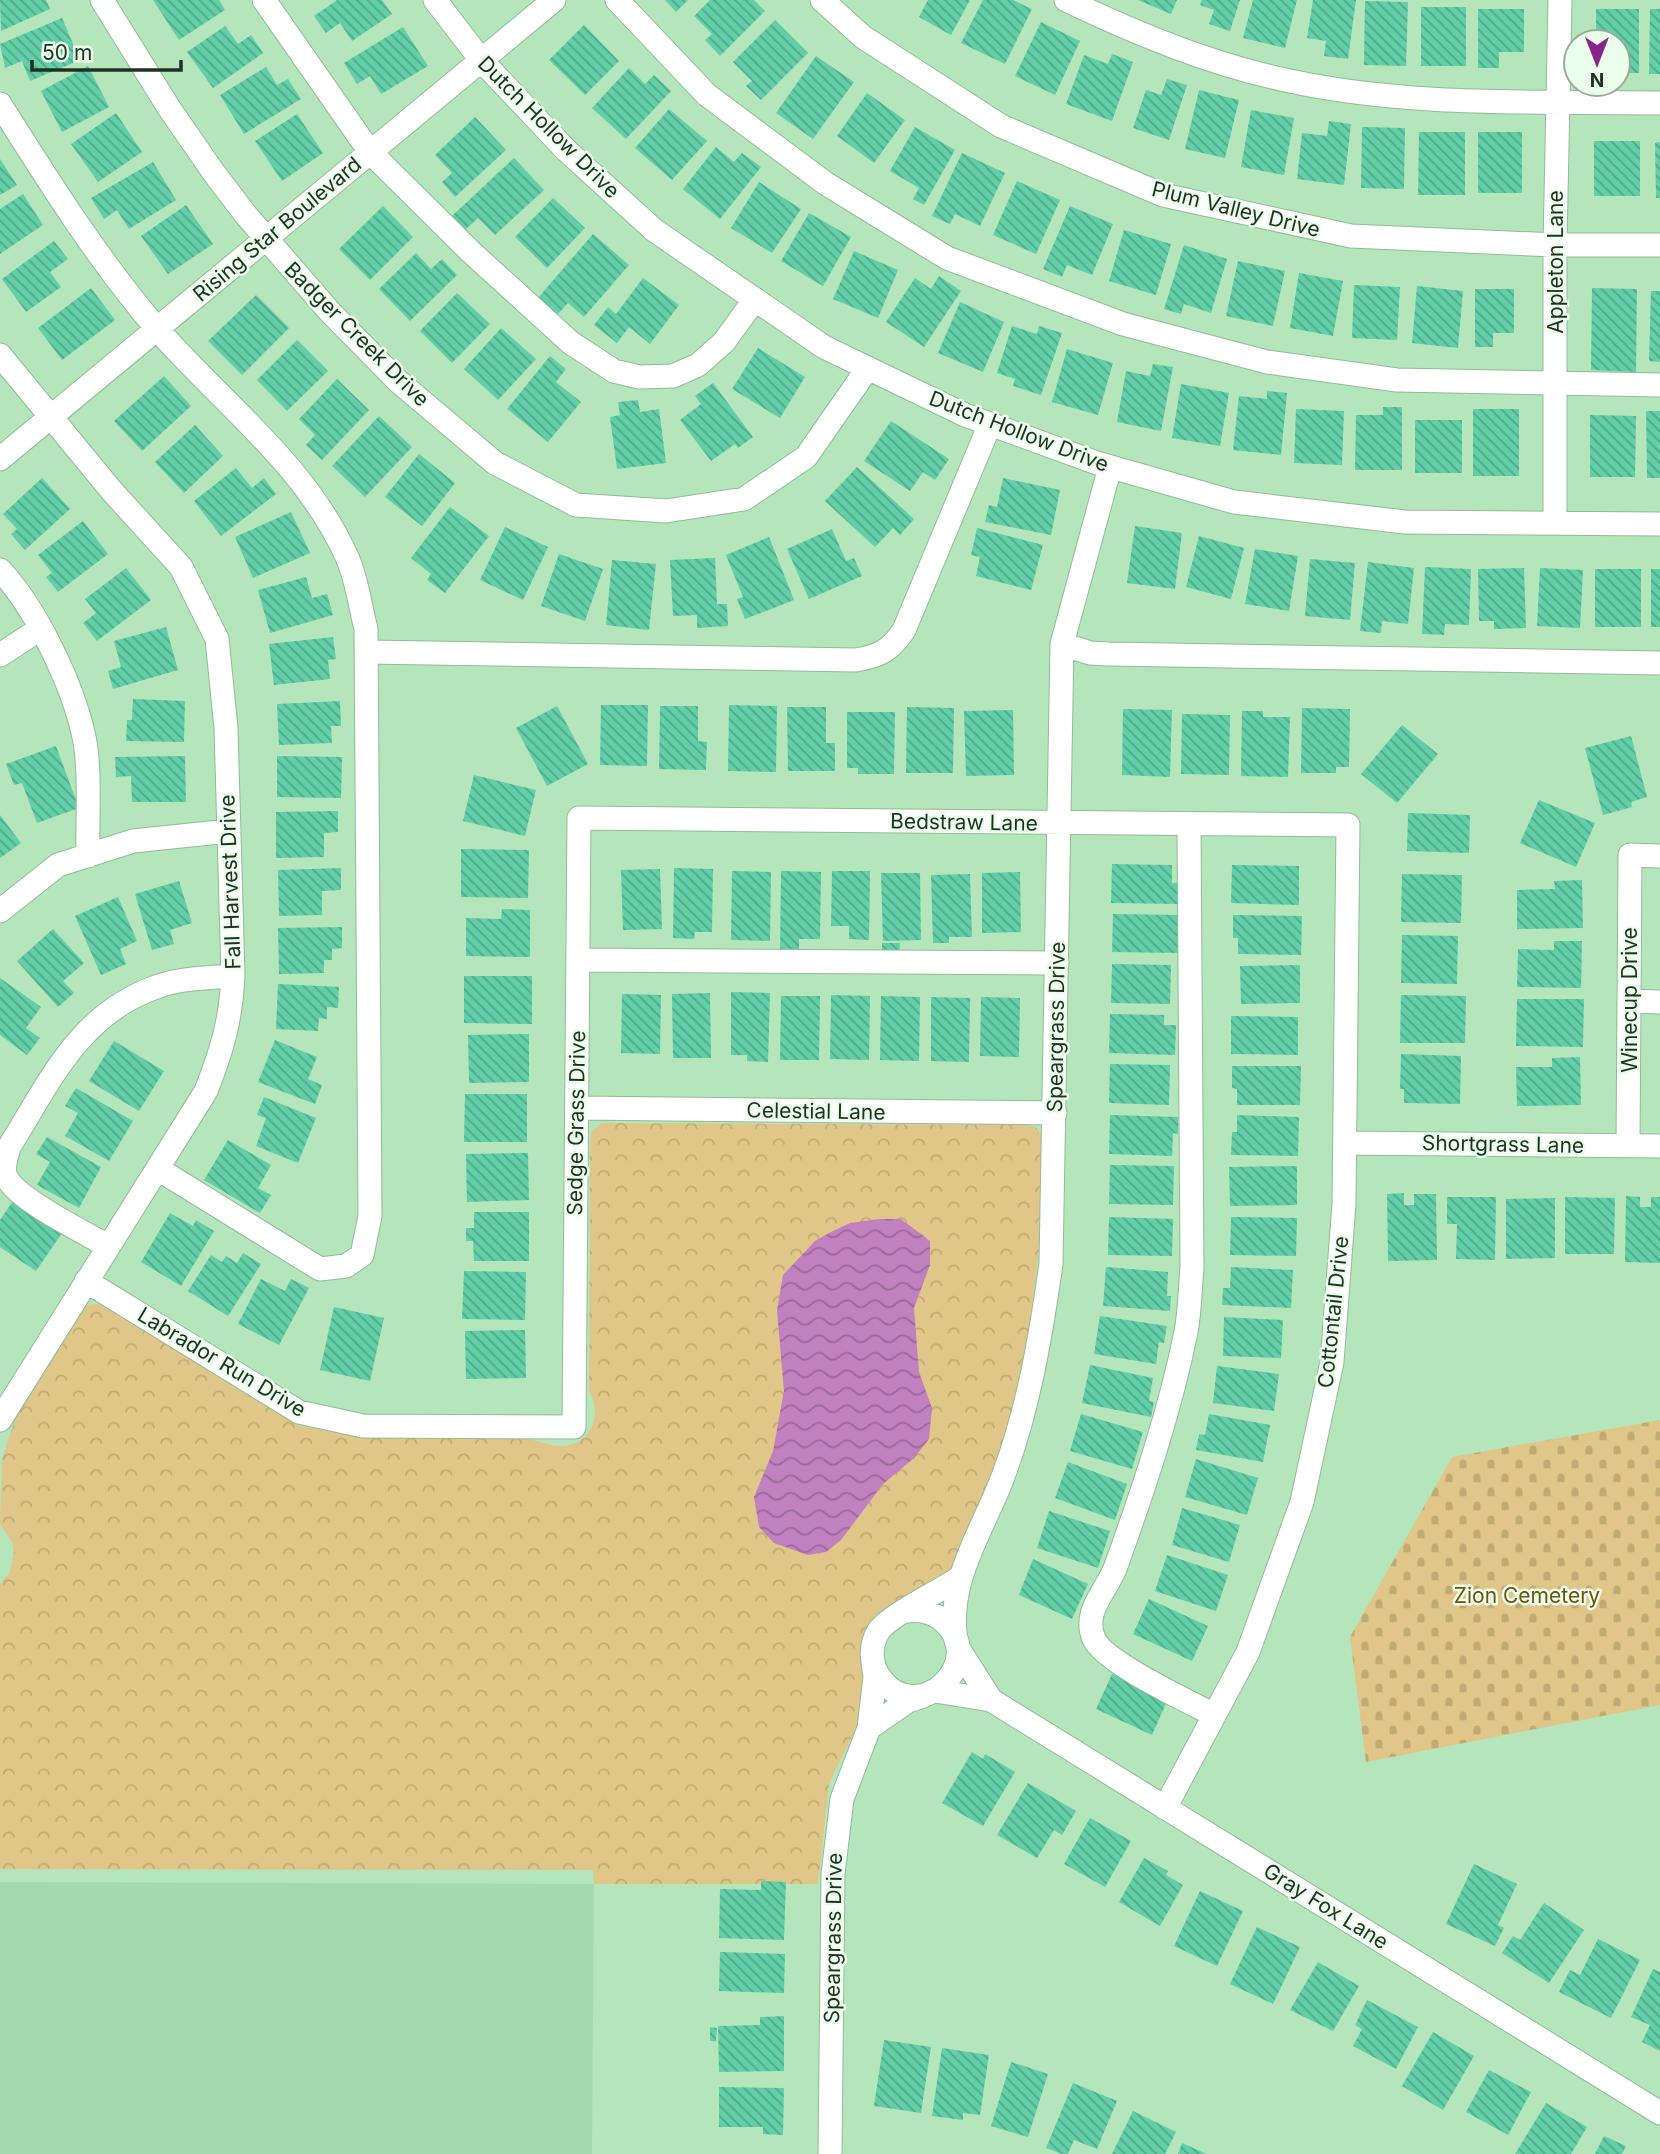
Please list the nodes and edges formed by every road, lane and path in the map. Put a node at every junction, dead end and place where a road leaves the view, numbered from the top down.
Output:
1 (102, 0) edge
2 (264, 0) edge
3 (435, 0) edge
4 (554, 0) edge
5 (617, 0) edge
6 (822, 0) edge
7 (1066, 0) edge
8 (1560, 0) edge
9 (481, 60) junction
10 (1558, 101) junction
11 (1660, 103) edge
12 (0, 104) edge
13 (370, 152) junction
14 (266, 239) junction
15 (1555, 245) junction
16 (1660, 245) edge
17 (755, 299) junction
18 (157, 329) junction
19 (0, 355) edge
20 (868, 368) junction
21 (1555, 384) junction
22 (1660, 385) edge
23 (51, 417) junction
24 (990, 424) junction
25 (0, 459) edge
26 (1110, 467) junction
27 (1555, 523) junction
28 (1660, 524) edge
29 (0, 570) edge
30 (40, 629) junction
31 (1062, 644) junction
32 (366, 652) junction
33 (0, 654) edge
34 (1660, 663) edge
35 (579, 818) joint
36 (1058, 823) junction
37 (1189, 824) junction
38 (1348, 825) joint
39 (229, 831) junction
40 (88, 856) junction
41 (1660, 856) edge
42 (0, 911) edge
43 (578, 960) junction
44 (1057, 963) junction
45 (233, 976) junction
46 (1629, 1001) junction
47 (1660, 1002) edge
48 (576, 1108) junction
49 (1055, 1113) junction
50 (1345, 1143) junction
51 (1628, 1145) junction
52 (1660, 1146) edge
53 (158, 1169) junction
54 (108, 1247) junction
55 (86, 1281) junction
56 (0, 1420) edge
57 (574, 1427) joint
58 (958, 1579) junction
59 (901, 1612) junction
60 (957, 1645) junction
61 (873, 1662) junction
62 (930, 1693) junction
63 (991, 1700) junction
64 (1214, 1715) junction
65 (869, 1728) junction
66 (1165, 1808) junction
67 (1660, 2113) edge
68 (830, 2154) edge

1 - 14 street, Badger Creek Drive
2 - 13 street
3 - 9 street, Dutch Hollow Drive
4 - 9 street, Rising Star Boulevard
5 - 21 street
6 - 15 street, Plum Valley Drive
7 - 10 street
8 - 10 street, Appleton Lane
9 - 13 street, Rising Star Boulevard
9 - 17 street, Dutch Hollow Drive
10 - 11 street
10 - 15 street, Appleton Lane
12 - 18 street
13 - 14 street, Rising Star Boulevard
13 - 17 street
14 - 18 street, Rising Star Boulevard
14 - 20 street, Badger Creek Drive
15 - 16 street, Plum Valley Drive
15 - 21 street, Appleton Lane
17 - 20 street, Dutch Hollow Drive
18 - 23 street, Rising Star Boulevard
18 - 32 street
19 - 23 street, Fall Harvest Drive
20 - 24 street, Dutch Hollow Drive
21 - 22 street
21 - 27 street, Appleton Lane
23 - 25 street, Rising Star Boulevard
23 - 39 street, Fall Harvest Drive
24 - 26 street, Dutch Hollow Drive
24 - 32 street
26 - 27 street, Dutch Hollow Drive
26 - 31 street, Speargrass Drive
27 - 28 street, Dutch Hollow Drive
29 - 30 street
30 - 33 street
30 - 40 street
31 - 34 street
31 - 36 street, Speargrass Drive
32 - 53 street
35 - 36 street, Bedstraw Lane
35 - 43 street, Sedge Grass Drive
36 - 37 street, Bedstraw Lane
36 - 44 street, Speargrass Drive
37 - 38 street, Bedstraw Lane
37 - 64 street
38 - 50 street, Cottontail Drive
39 - 40 street
39 - 45 street, Fall Harvest Drive
40 - 42 street
41 - 46 street, Winecup Drive
43 - 44 street
43 - 48 street, Sedge Grass Drive
44 - 49 street, Speargrass Drive
45 - 53 street, Fall Harvest Drive
45 - 54 street
46 - 47 street
46 - 51 street, Winecup Drive
48 - 49 street, Celestial Lane
48 - 57 street, Sedge Grass Drive
49 - 58 street, Speargrass Drive
50 - 51 street, Shortgrass Lane
50 - 64 street, Cottontail Drive
51 - 52 street, Shortgrass Lane
53 - 54 street, Fall Harvest Drive
54 - 55 street, Fall Harvest Drive
55 - 56 street, Fall Harvest Drive
55 - 57 street, Labrador Run Drive
58 - 59 street
58 - 60 street, Speargrass Drive
59 - 60 street
59 - 61 street
60 - 62 street
60 - 63 street, Gray Fox Lane
61 - 62 street
61 - 65 street, Speargrass Drive
62 - 63 street, Gray Fox Lane
62 - 65 street
63 - 66 street, Gray Fox Lane
64 - 66 street, Cottontail Drive
65 - 68 street, Speargrass Drive
66 - 67 street, Gray Fox Lane

